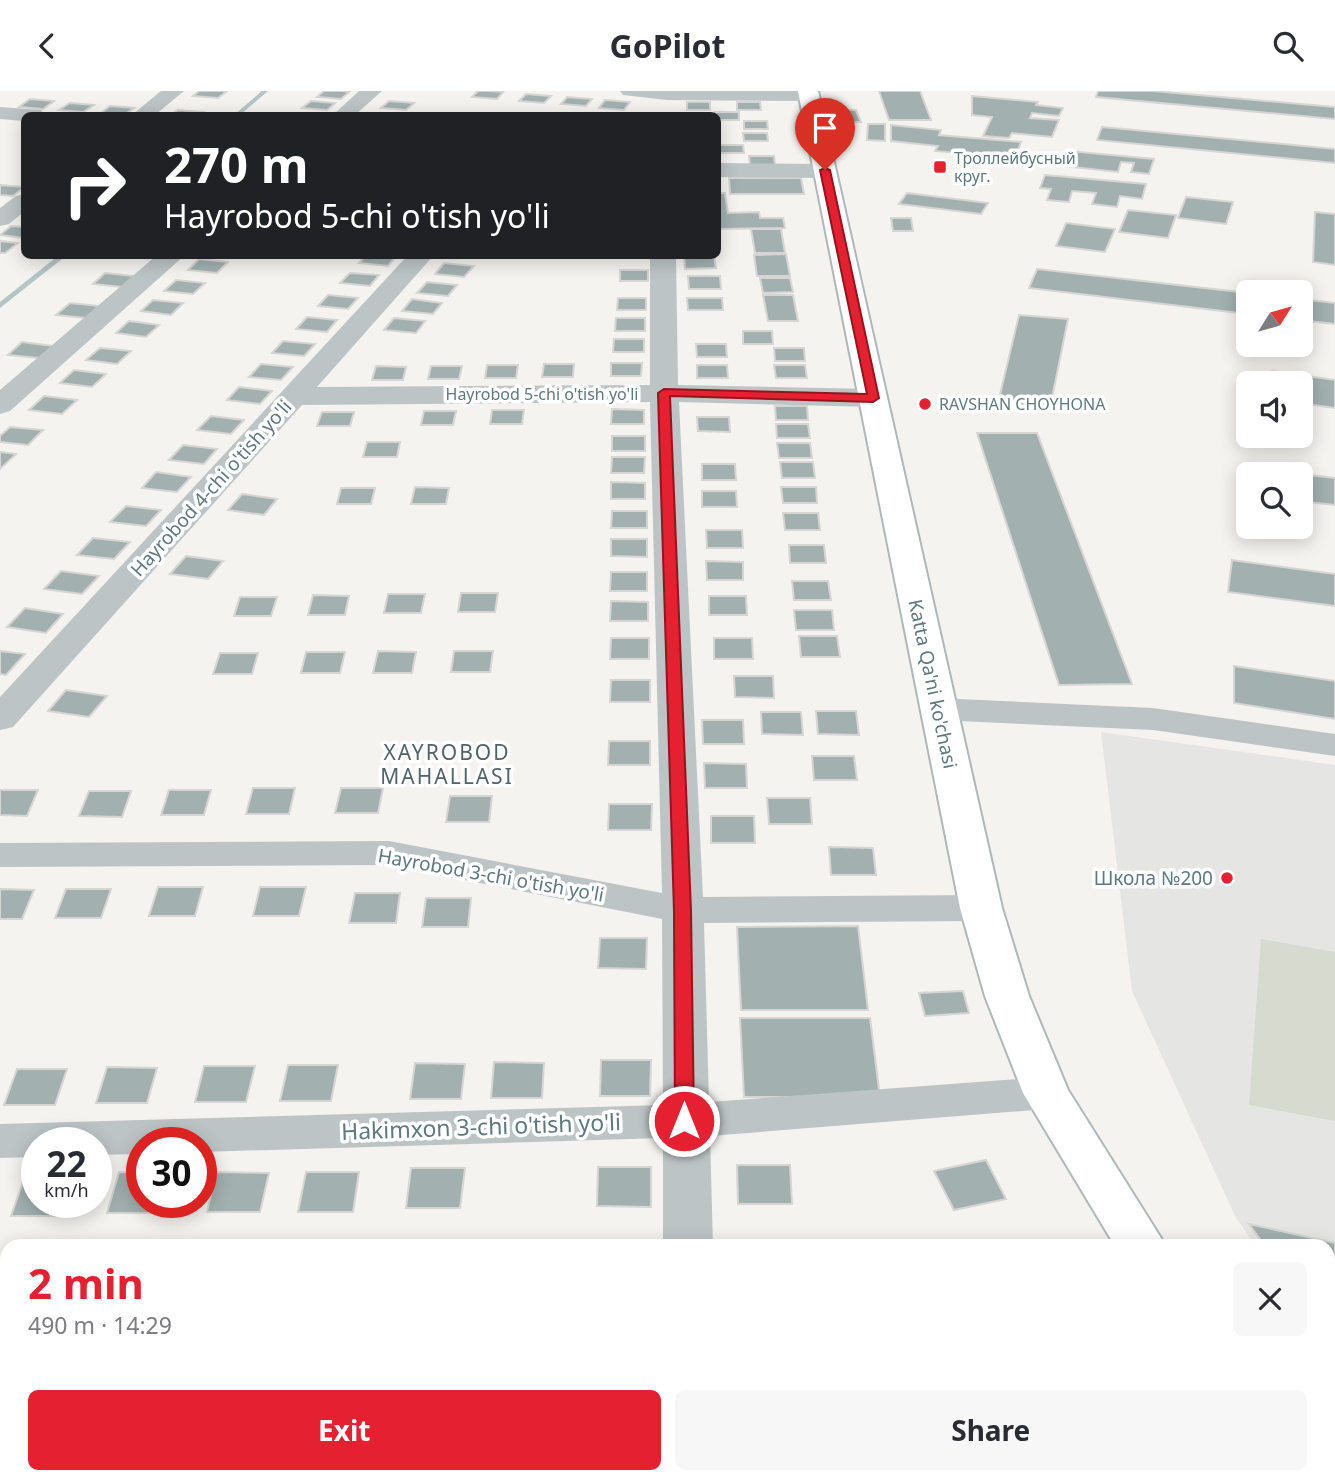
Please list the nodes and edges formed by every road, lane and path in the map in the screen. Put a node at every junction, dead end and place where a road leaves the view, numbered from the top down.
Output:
1 (174, 91) edge
2 (372, 91) edge
3 (630, 91) edge
4 (809, 93) edge
5 (667, 100) edge
6 (146, 112) edge
7 (347, 112) edge
8 (0, 113) edge
9 (21, 114) edge
10 (721, 170) edge
11 (825, 170) junction
12 (21, 203) edge
13 (0, 219) edge
14 (168, 259) edge
15 (418, 259) edge
16 (663, 259) edge
17 (664, 393) junction
18 (295, 396) junction
19 (873, 398) junction
20 (0, 405) edge
21 (939, 709) junction
22 (0, 719) edge
23 (1335, 745) edge
24 (0, 855) edge
25 (981, 908) junction
26 (682, 911) junction
27 (1046, 1093) junction
28 (684, 1121) junction
29 (0, 1142) edge
30 (688, 1239) edge
31 (1137, 1239) edge

1 - 6 street
2 - 7 street
3 - 5 street
4 - 5 street
4 - 11 main road, Katta Qa'ni ko'chasi
8 - 9 street
10 - 11 street
11 - 19 main road, Katta Qa'ni ko'chasi
12 - 13 street
14 - 20 street
15 - 18 street, Hayrobod 4-chi o'tish yo'li
16 - 17 street
17 - 18 street, Hayrobod 5-chi o'tish yo'li
17 - 19 street, Hayrobod 5-chi o'tish yo'li
17 - 26 street
18 - 22 street, Hayrobod 4-chi o'tish yo'li
19 - 21 main road, Katta Qa'ni ko'chasi
21 - 23 street
21 - 25 main road, Katta Qa'ni ko'chasi
24 - 26 street, Hayrobod 3-chi o'tish yo'li
25 - 26 street, Hayrobod 3-chi o'tish yo'li
25 - 27 main road, Katta Qa'ni ko'chasi
26 - 28 street
27 - 28 street, Hakimxon 3-chi o'tish yo'li
27 - 31 main road, Katta Qa'ni ko'chasi
28 - 29 street, Hakimxon 3-chi o'tish yo'li
28 - 30 street

